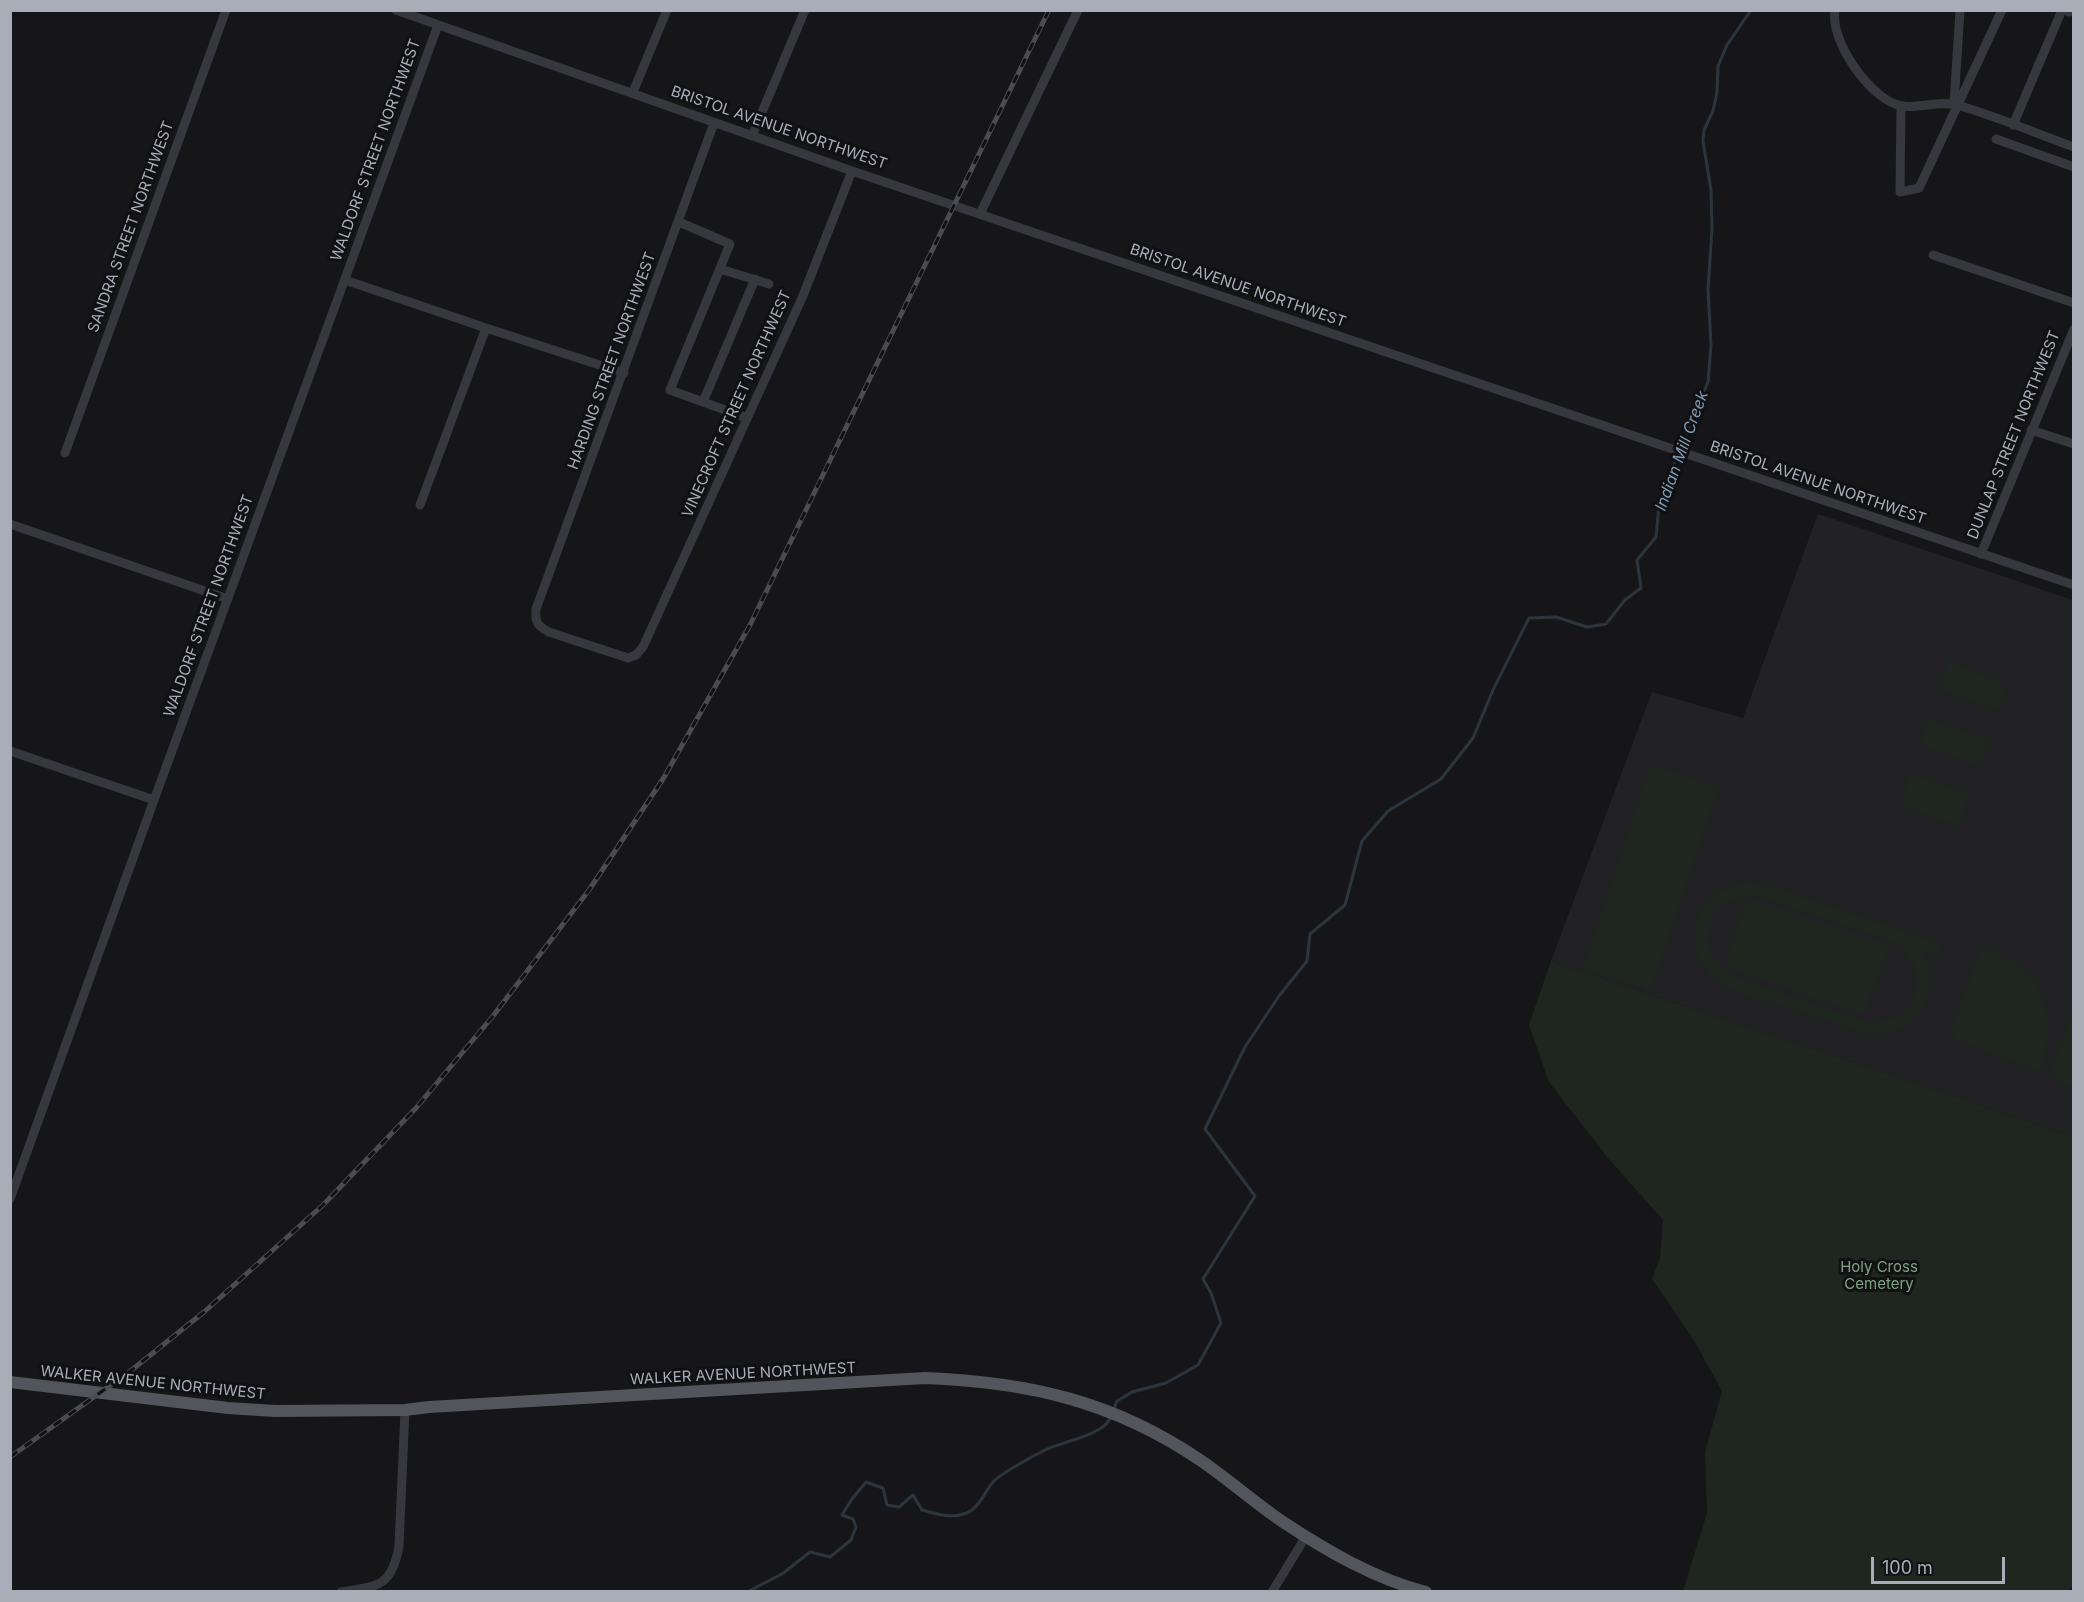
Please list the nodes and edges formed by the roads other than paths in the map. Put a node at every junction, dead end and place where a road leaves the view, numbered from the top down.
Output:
1 (226, 10) edge
2 (396, 10) edge
3 (667, 10) edge
4 (805, 10) edge
5 (1078, 10) edge
6 (1835, 10) edge
7 (1960, 10) edge
8 (2002, 10) edge
9 (2068, 11) edge
10 (438, 25) junction
11 (633, 92) junction
12 (1956, 105) junction
13 (1901, 106) junction
14 (714, 123) junction
15 (2013, 125) junction
16 (752, 136) junction
17 (1996, 139) dead end
18 (2073, 147) edge
19 (2073, 167) edge
20 (852, 171) junction
21 (980, 213) junction
22 (679, 222) junction
23 (1933, 255) dead end
24 (720, 269) junction
25 (345, 279) junction
26 (755, 279) junction
27 (769, 284) dead end
28 (2073, 303) edge
29 (486, 328) junction
30 (2073, 329) edge
31 (624, 373) junction
32 (703, 402) junction
33 (747, 418) junction
34 (2031, 430) junction
35 (2073, 444) edge
36 (65, 453) dead end
37 (420, 505) dead end
38 (10, 524) edge
39 (1981, 554) junction
40 (2073, 585) edge
41 (228, 599) junction
42 (643, 647) joint
43 (10, 751) edge
44 (153, 800) junction
45 (10, 1199) edge
46 (10, 1382) edge
47 (405, 1410) junction
48 (1306, 1536) junction
49 (341, 1592) edge
50 (1272, 1592) edge
51 (1426, 1592) edge

1 - 36 street, SANDRA STREET NORTHWEST
2 - 10 street, BRISTOL AVENUE NORTHWEST
3 - 11 street
4 - 16 street
5 - 21 street
6 - 13 street
7 - 12 street
8 - 12 street
9 - 15 street
10 - 11 street, BRISTOL AVENUE NORTHWEST
10 - 25 street, WALDORF STREET NORTHWEST
11 - 14 street, BRISTOL AVENUE NORTHWEST
12 - 13 street
12 - 13 street
12 - 15 street
14 - 16 street, BRISTOL AVENUE NORTHWEST
14 - 22 street, HARDING STREET NORTHWEST
15 - 18 street
16 - 20 street, BRISTOL AVENUE NORTHWEST
17 - 19 street
20 - 21 street, BRISTOL AVENUE NORTHWEST
20 - 33 street, VINECROFT STREET NORTHWEST
21 - 39 street, BRISTOL AVENUE NORTHWEST
22 - 24 street
22 - 31 street, HARDING STREET NORTHWEST
23 - 28 street
24 - 26 street
24 - 32 street
25 - 29 street
25 - 41 street, WALDORF STREET NORTHWEST
26 - 27 street
26 - 32 street
29 - 31 street
29 - 37 street
30 - 34 street, DUNLAP STREET NORTHWEST
31 - 42 street, HARDING STREET NORTHWEST
32 - 33 street
33 - 42 street, VINECROFT STREET NORTHWEST
34 - 35 street
34 - 39 street, DUNLAP STREET NORTHWEST
38 - 41 street
39 - 40 street, BRISTOL AVENUE NORTHWEST
41 - 44 street, WALDORF STREET NORTHWEST
43 - 44 street
44 - 45 street, WALDORF STREET NORTHWEST
46 - 47 main road, WALKER AVENUE NORTHWEST
47 - 48 main road, WALKER AVENUE NORTHWEST
47 - 49 street
48 - 50 street
48 - 51 main road, WALKER AVENUE NORTHWEST

